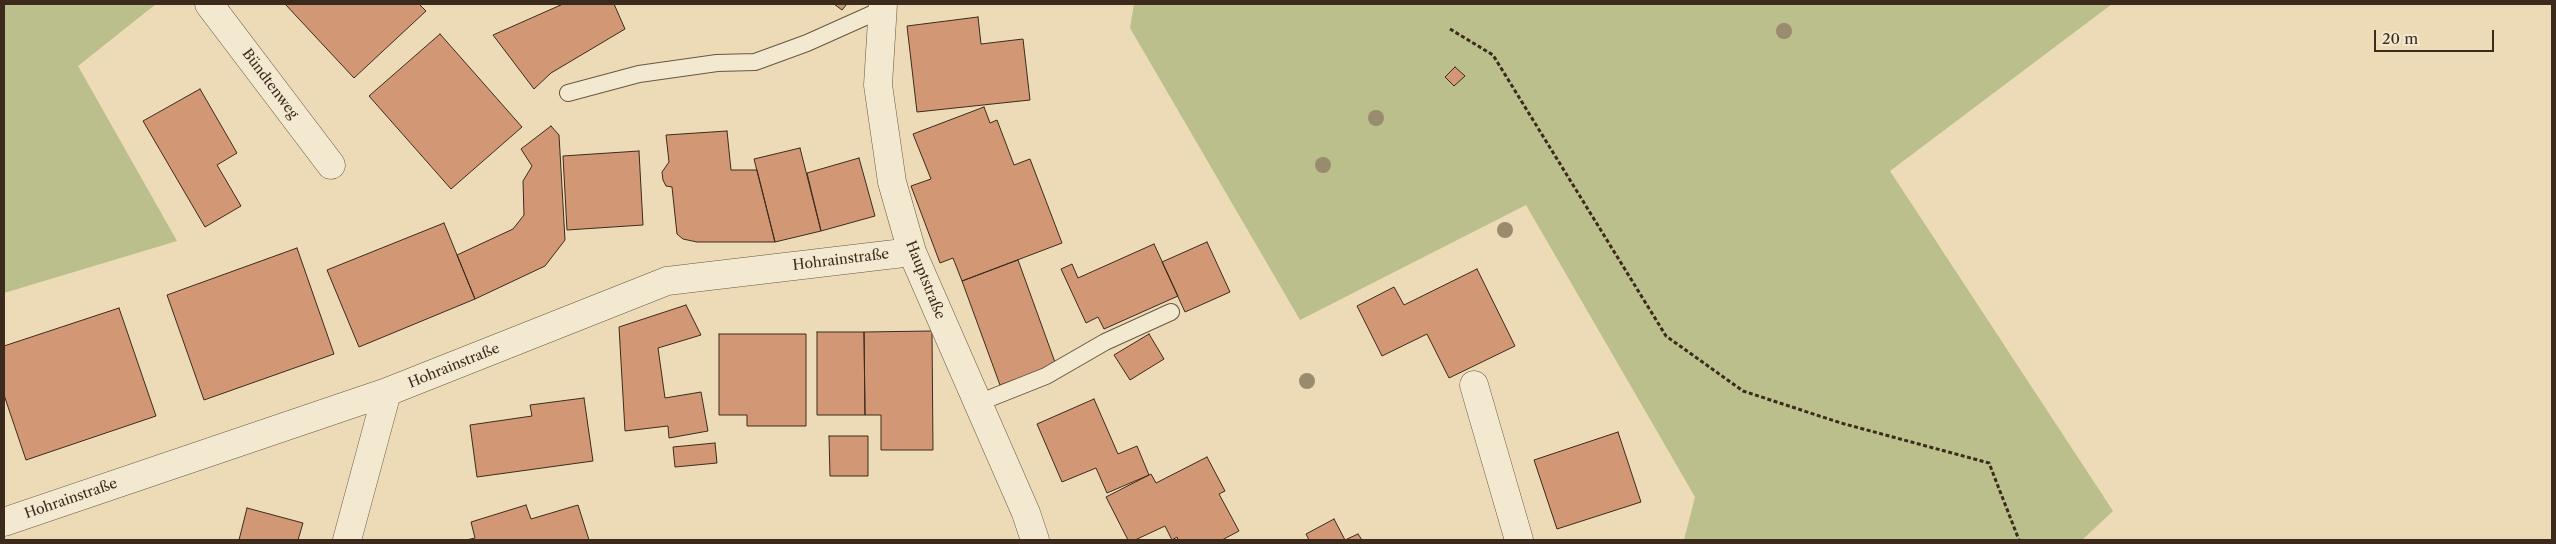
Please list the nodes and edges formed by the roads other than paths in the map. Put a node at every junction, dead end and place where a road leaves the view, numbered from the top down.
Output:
1 (209, 4) edge
2 (883, 6) edge
3 (568, 93) dead end
4 (331, 165) dead end
5 (912, 252) junction
6 (1171, 312) dead end
7 (1474, 384) dead end
8 (387, 392) junction
9 (978, 403) junction
10 (4, 522) edge
11 (347, 540) edge
12 (1035, 540) edge
13 (1520, 540) edge

1 - 4 street, Bündtenweg
2 - 3 lane
2 - 5 street, Hauptstraße
5 - 8 street, Hohrainstraße
5 - 9 street, Hauptstraße
6 - 9 lane
7 - 13 street
8 - 10 street, Hohrainstraße
8 - 11 street
9 - 12 street, Hauptstraße

